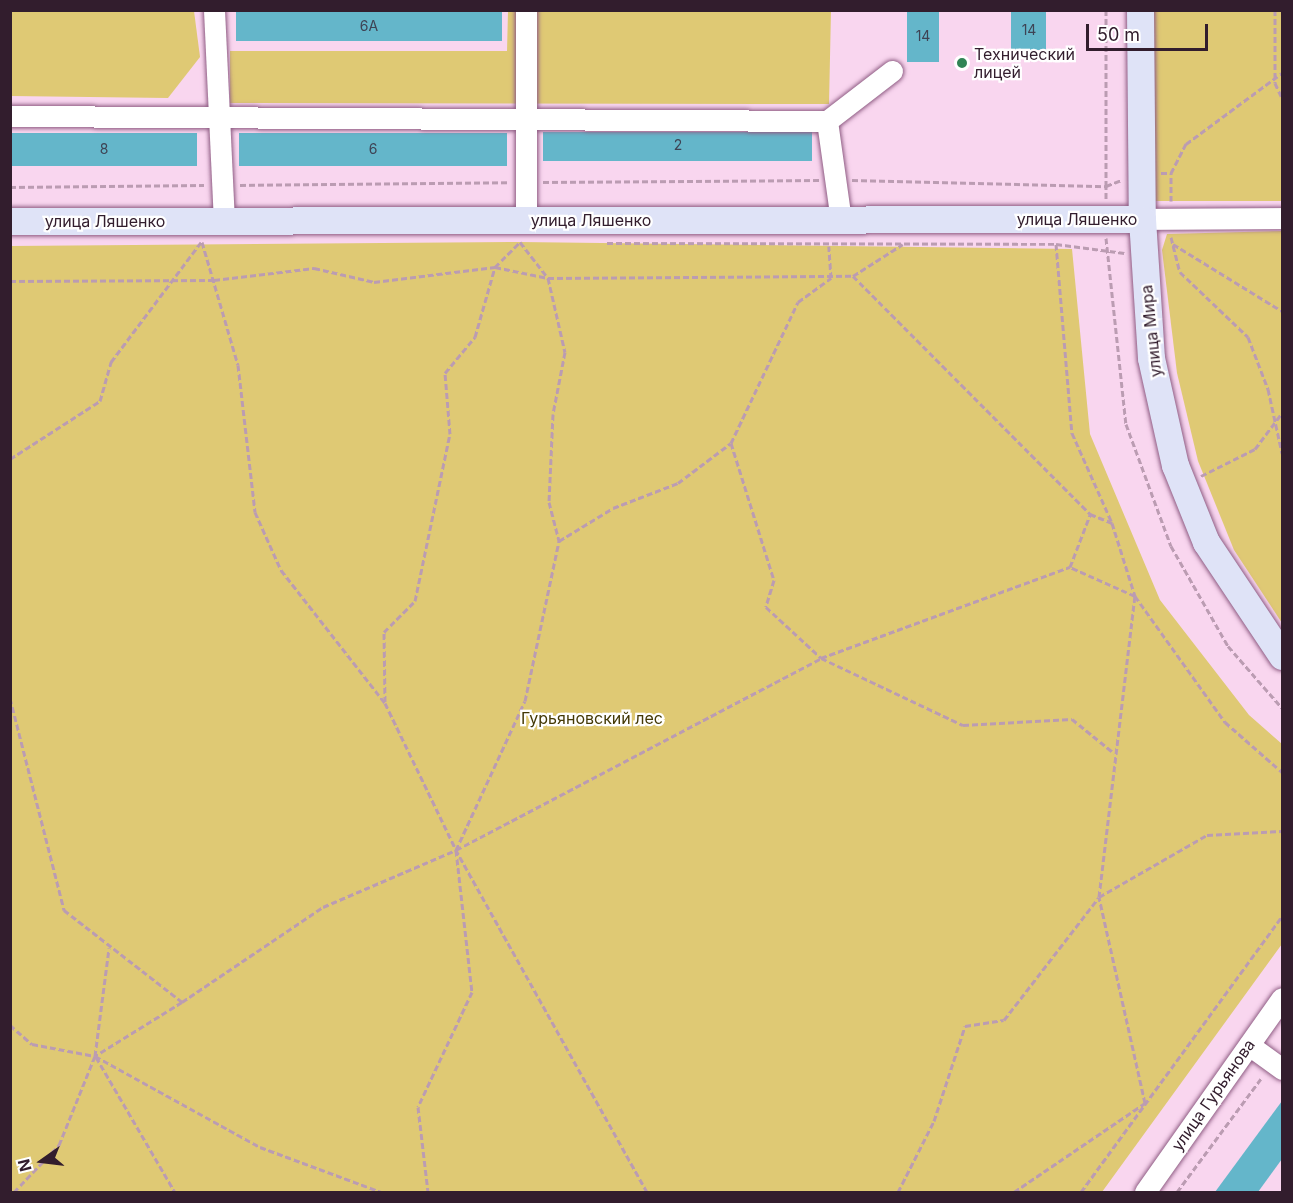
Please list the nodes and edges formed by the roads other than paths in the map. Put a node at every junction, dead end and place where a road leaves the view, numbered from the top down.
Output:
1 (214, 10) edge
2 (526, 10) edge
3 (1140, 10) edge
4 (892, 71) dead end
5 (218, 114) junction
6 (10, 116) edge
7 (526, 117) junction
8 (827, 121) junction
9 (1282, 218) edge
10 (1142, 219) junction
11 (841, 220) junction
12 (10, 221) edge
13 (219, 231) junction
14 (526, 235) junction
15 (1282, 656) edge
16 (1282, 998) edge
17 (1249, 1045) junction
18 (1278, 1066) edge
19 (1145, 1192) edge

1 - 5 street
2 - 7 street
3 - 10 main road, улица Мира
4 - 8 street
5 - 6 street
5 - 7 street
5 - 13 street
7 - 8 street
7 - 14 street
8 - 11 street
9 - 10 street, улица Ляшенко
10 - 11 main road, улица Ляшенко
10 - 15 main road, улица Мира
11 - 14 main road, улица Ляшенко
12 - 13 main road, улица Ляшенко
13 - 14 main road, улица Ляшенко
16 - 17 street, улица Гурьянова
17 - 18 street
17 - 19 street, улица Гурьянова

